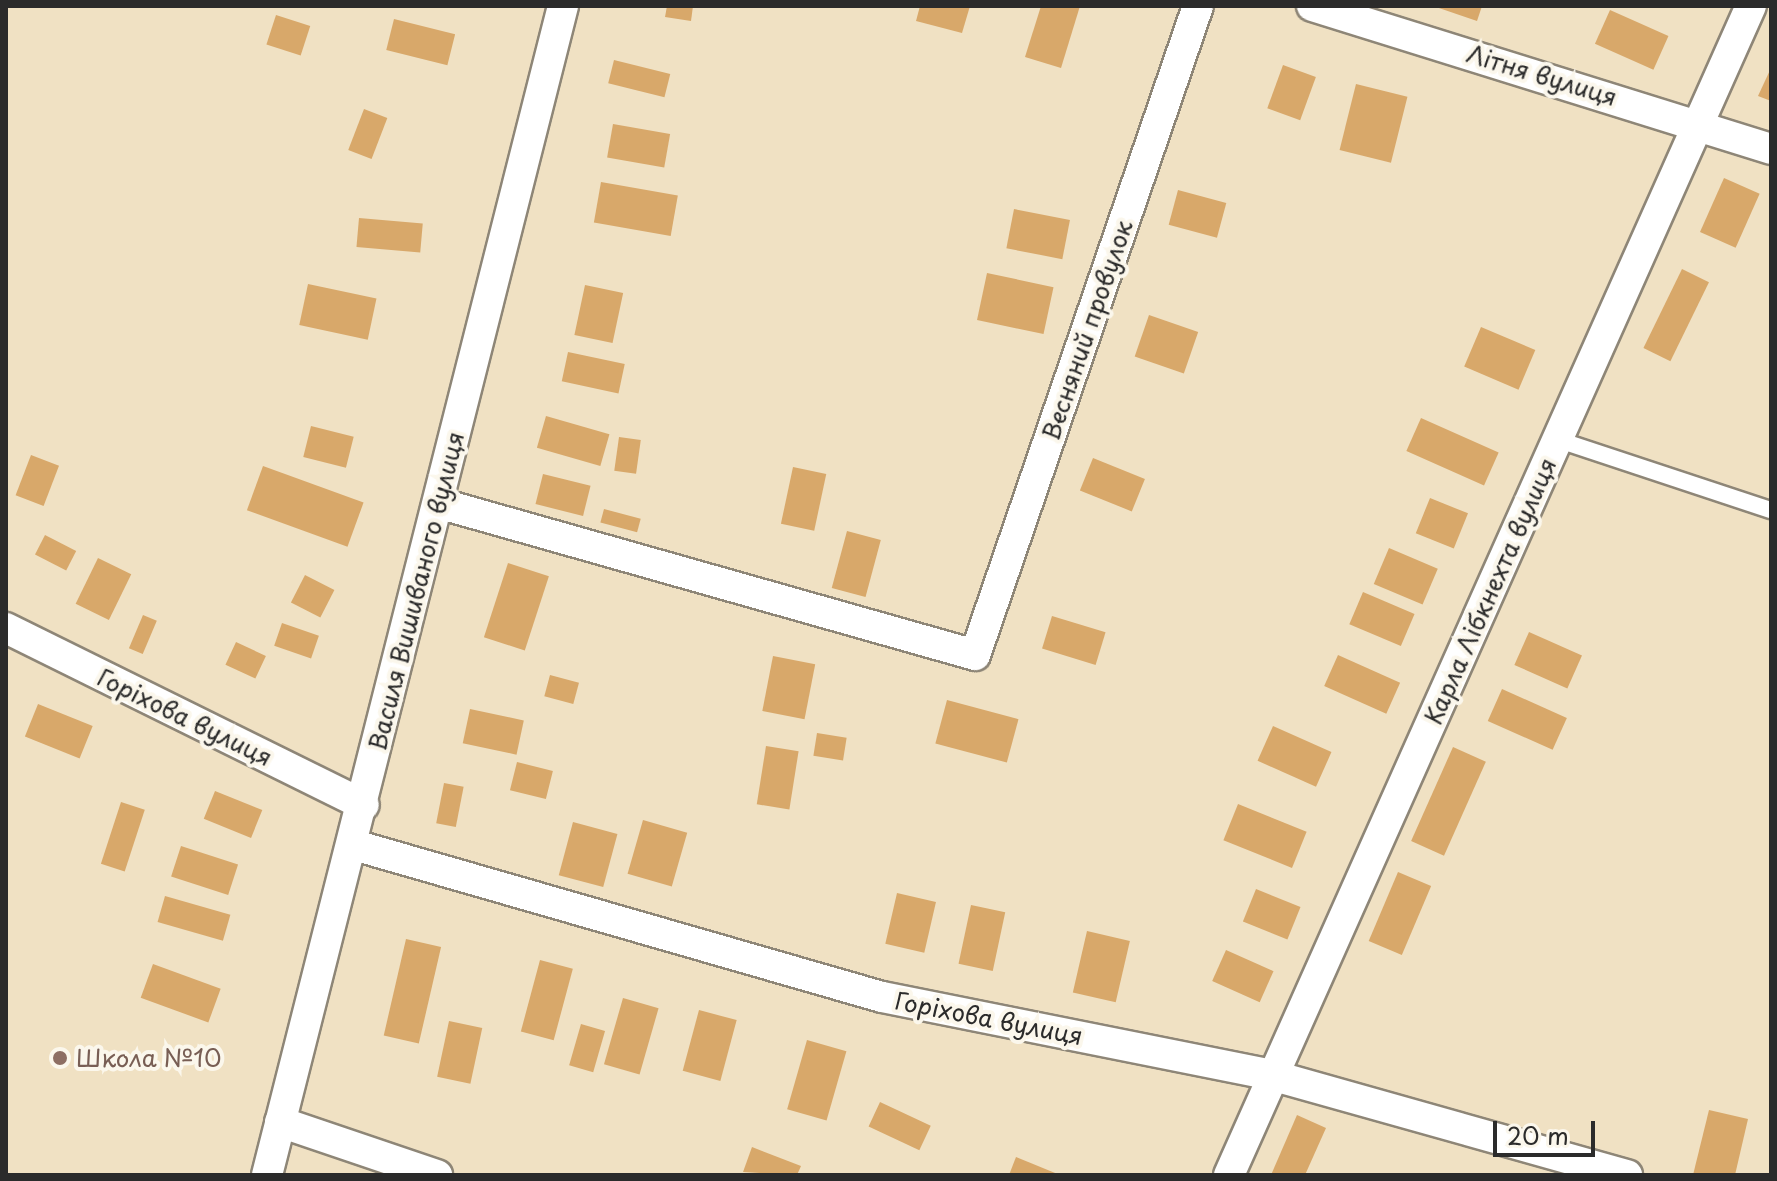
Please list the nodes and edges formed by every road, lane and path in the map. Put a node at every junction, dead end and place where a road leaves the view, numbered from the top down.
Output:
1 (563, 6) edge
2 (1198, 6) edge
3 (1312, 6) edge
4 (1751, 6) edge
5 (1701, 123) junction
6 (1771, 149) edge
7 (1559, 440) junction
8 (438, 503) junction
9 (1771, 510) edge
10 (6, 628) edge
11 (364, 805) junction
12 (354, 845) junction
13 (1271, 1075) junction
14 (280, 1122) junction
15 (267, 1175) edge
16 (437, 1175) edge
17 (1229, 1175) edge
18 (1627, 1175) edge

1 - 8 street, Василя Вишиваного вулиця
2 - 8 street, Весняний провулок
3 - 5 street, Літня вулиця
4 - 5 street, Карла Лібкнехта вулиця
5 - 6 street, Літня вулиця
5 - 7 street, Карла Лібкнехта вулиця
7 - 9 lane
7 - 13 street, Карла Лібкнехта вулиця
8 - 11 street, Василя Вишиваного вулиця
10 - 11 street, Горіхова вулиця
11 - 12 street, Василя Вишиваного вулиця
12 - 13 street, Горіхова вулиця
12 - 14 street, Василя Вишиваного вулиця
13 - 17 street, Карла Лібкнехта вулиця
13 - 18 street, Горіхова вулиця
14 - 15 street, Василя Вишиваного вулиця
14 - 16 street

